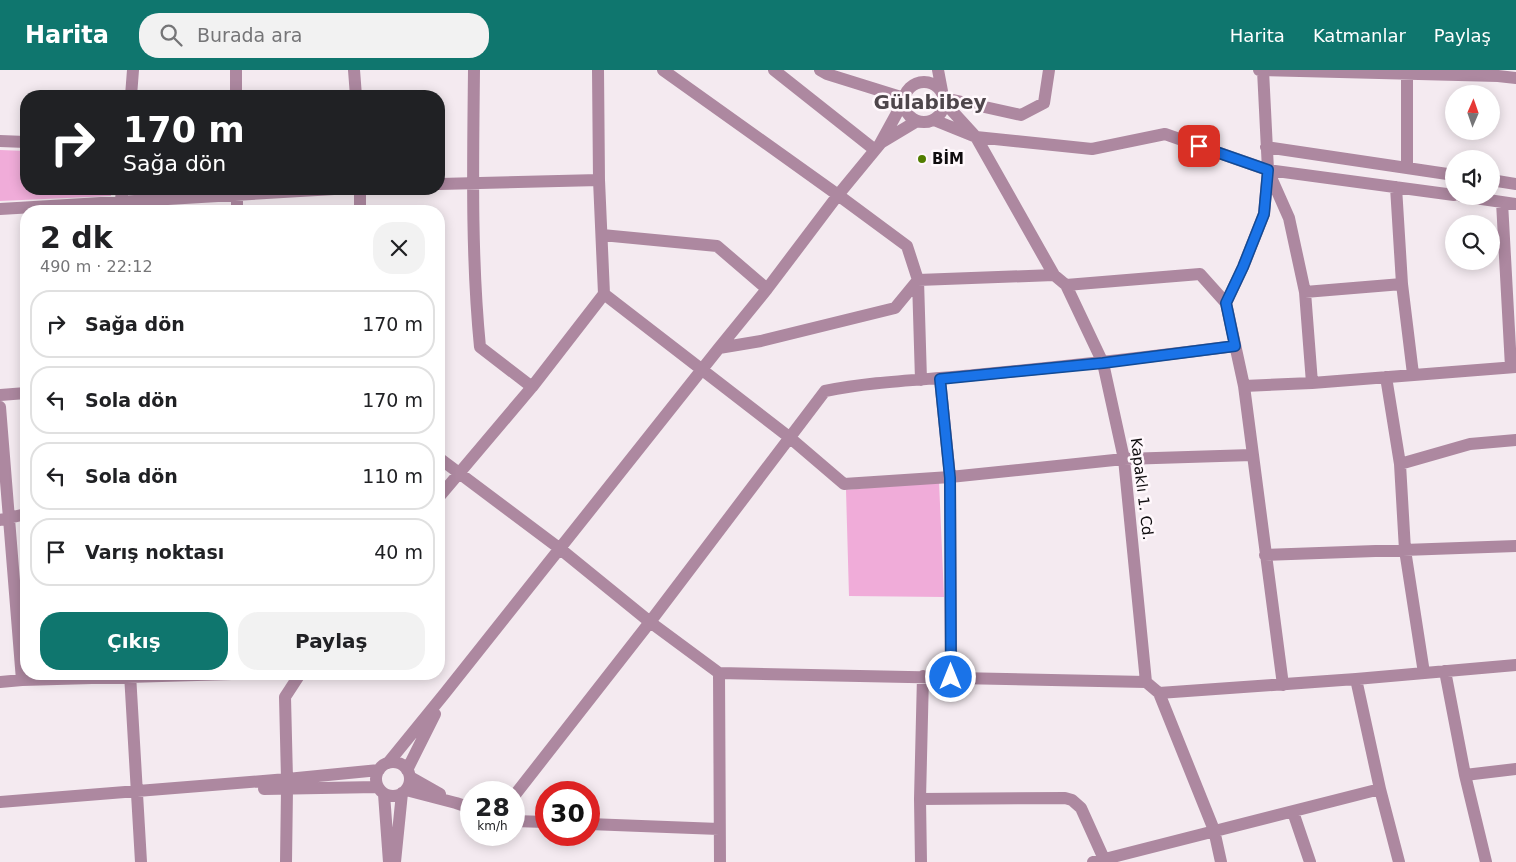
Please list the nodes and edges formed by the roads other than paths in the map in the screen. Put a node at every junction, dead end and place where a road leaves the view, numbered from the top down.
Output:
1 (133, 70) edge
2 (236, 70) edge
3 (354, 70) edge
4 (474, 70) edge
5 (598, 70) edge
6 (664, 70) edge
7 (774, 70) edge
8 (916, 70) edge
9 (938, 70) edge
10 (1049, 70) edge
11 (1262, 70) edge
12 (825, 71) edge
13 (1407, 72) edge
14 (1498, 73) edge
15 (1516, 78) edge
16 (912, 85) junction
17 (131, 90) edge
18 (236, 90) edge
19 (356, 90) edge
20 (944, 97) junction
21 (904, 100) junction
22 (934, 120) junction
23 (917, 121) junction
24 (976, 138) junction
25 (0, 141) edge
26 (20, 142) edge
27 (877, 147) junction
28 (1266, 148) junction
29 (1407, 168) junction
30 (1268, 170) junction
31 (1445, 174) edge
32 (599, 180) junction
33 (1500, 181) edge
34 (473, 182) junction
35 (445, 184) edge
36 (1516, 184) edge
37 (1396, 187) junction
38 (1445, 194) edge
39 (208, 195) edge
40 (838, 195) junction
41 (1502, 202) joint
42 (1516, 204) edge
43 (135, 205) edge
44 (0, 209) edge
45 (20, 209) edge
46 (602, 235) junction
47 (1054, 275) junction
48 (918, 280) junction
49 (1402, 284) junction
50 (1066, 285) junction
51 (767, 290) junction
52 (1305, 292) junction
53 (604, 294) junction
54 (1226, 303) junction
55 (1235, 346) junction
56 (719, 348) junction
57 (1103, 363) junction
58 (1514, 367) edge
59 (702, 369) junction
60 (1413, 374) junction
61 (1386, 377) junction
62 (940, 379) junction
63 (921, 380) junction
64 (1312, 383) junction
65 (1244, 386) junction
66 (532, 387) junction
67 (20, 393) edge
68 (0, 395) edge
69 (0, 406) edge
70 (790, 437) junction
71 (1516, 440) edge
72 (1252, 455) junction
73 (1124, 459) junction
74 (445, 463) edge
75 (1400, 464) junction
76 (458, 473) junction
77 (950, 478) junction
78 (445, 489) edge
79 (20, 515) edge
80 (4, 519) edge
81 (1516, 546) edge
82 (560, 548) junction
83 (1405, 550) junction
84 (1265, 556) junction
85 (650, 622) junction
86 (20, 662) edge
87 (1516, 665) edge
88 (1445, 671) junction
89 (719, 673) junction
90 (1424, 673) junction
91 (923, 676) junction
92 (951, 677) junction
93 (1356, 679) junction
94 (22, 680) edge
95 (130, 680) edge
96 (296, 680) edge
97 (0, 682) edge
98 (1146, 682) junction
99 (1282, 685) junction
100 (445, 693) junction
101 (1160, 693) junction
102 (383, 766) junction
103 (1516, 769) edge
104 (409, 774) junction
105 (1465, 775) junction
106 (525, 782) edge
107 (287, 784) junction
108 (1380, 789) junction
109 (381, 790) junction
110 (136, 791) junction
111 (404, 792) junction
112 (920, 799) junction
113 (0, 802) edge
114 (456, 803) junction
115 (460, 804) edge
116 (1293, 812) junction
117 (600, 824) edge
118 (719, 829) junction
119 (1214, 830) junction
120 (1098, 861) edge
121 (141, 862) edge
122 (286, 862) edge
123 (389, 862) edge
124 (395, 862) edge
125 (720, 862) edge
126 (921, 862) edge
127 (1221, 862) edge
128 (1310, 862) edge
129 (1399, 862) edge
130 (1486, 862) edge

1 - 17 street
2 - 18 street
3 - 19 street
4 - 34 street
5 - 32 street
6 - 40 street
7 - 27 street
8 - 16 street
9 - 20 street
10 - 20 street
11 - 13 street
11 - 28 street
12 - 21 street
13 - 14 street
13 - 29 street
14 - 15 street
16 - 20 street
16 - 21 street
20 - 22 street
20 - 24 street, Kapaklı 1. Cd.
21 - 23 street
21 - 27 street
22 - 23 street
22 - 24 street
23 - 27 street
24 - 30 street
24 - 47 street, Kapaklı 1. Cd.
25 - 26 street
27 - 40 street
28 - 29 street
28 - 30 street
29 - 31 street
30 - 37 street
30 - 52 street
30 - 54 street
32 - 34 street
32 - 46 street
33 - 36 street
34 - 35 street
34 - 66 street
37 - 38 street
37 - 49 street
39 - 43 street
40 - 48 street
40 - 51 street
41 - 42 street
41 - 58 street
44 - 45 street
46 - 51 street
46 - 53 street
47 - 48 street
47 - 50 street, Kapaklı 1. Cd.
48 - 56 street
48 - 63 street
49 - 52 street
49 - 60 street
50 - 54 street
50 - 57 street, Kapaklı 1. Cd.
51 - 56 street
52 - 64 street
53 - 59 street
53 - 66 street
54 - 55 street
55 - 57 street
55 - 65 street
56 - 59 street
57 - 62 street
57 - 73 street, Kapaklı 1. Cd.
58 - 60 street
59 - 70 street
59 - 82 street
60 - 61 street
61 - 64 street
61 - 75 street
62 - 63 street
62 - 77 street
63 - 70 street
64 - 65 street
65 - 72 street
66 - 76 street
67 - 68 street
69 - 80 street
70 - 77 street
70 - 85 street
71 - 75 street
72 - 73 street
72 - 84 street
73 - 77 street
73 - 98 street, Kapaklı 1. Cd.
74 - 76 street
75 - 83 street
76 - 78 street
76 - 82 street
77 - 92 street
79 - 80 street
80 - 86 street
81 - 83 street
82 - 85 street
82 - 100 street
83 - 84 street
83 - 90 street
84 - 99 street
85 - 89 street
85 - 106 street
87 - 88 street
88 - 90 street
88 - 105 street
89 - 91 street
89 - 118 street
90 - 93 street
91 - 92 street
91 - 112 street
92 - 98 street
93 - 99 street
93 - 108 street
94 - 97 street
95 - 110 street
96 - 107 street
98 - 101 street
99 - 101 street
100 - 102 street
100 - 104 street
101 - 119 street
102 - 104 street
102 - 107 street
102 - 109 street
103 - 105 street
104 - 111 street
104 - 114 street
105 - 130 street
107 - 109 street
107 - 110 street
107 - 122 street
108 - 116 street
108 - 129 street
109 - 111 street
109 - 123 street
110 - 113 street
110 - 121 street
111 - 114 street
111 - 124 street
112 - 120 street
112 - 126 street
114 - 115 street
116 - 119 street
116 - 128 street
117 - 118 street
118 - 125 street
119 - 120 street
119 - 127 street

